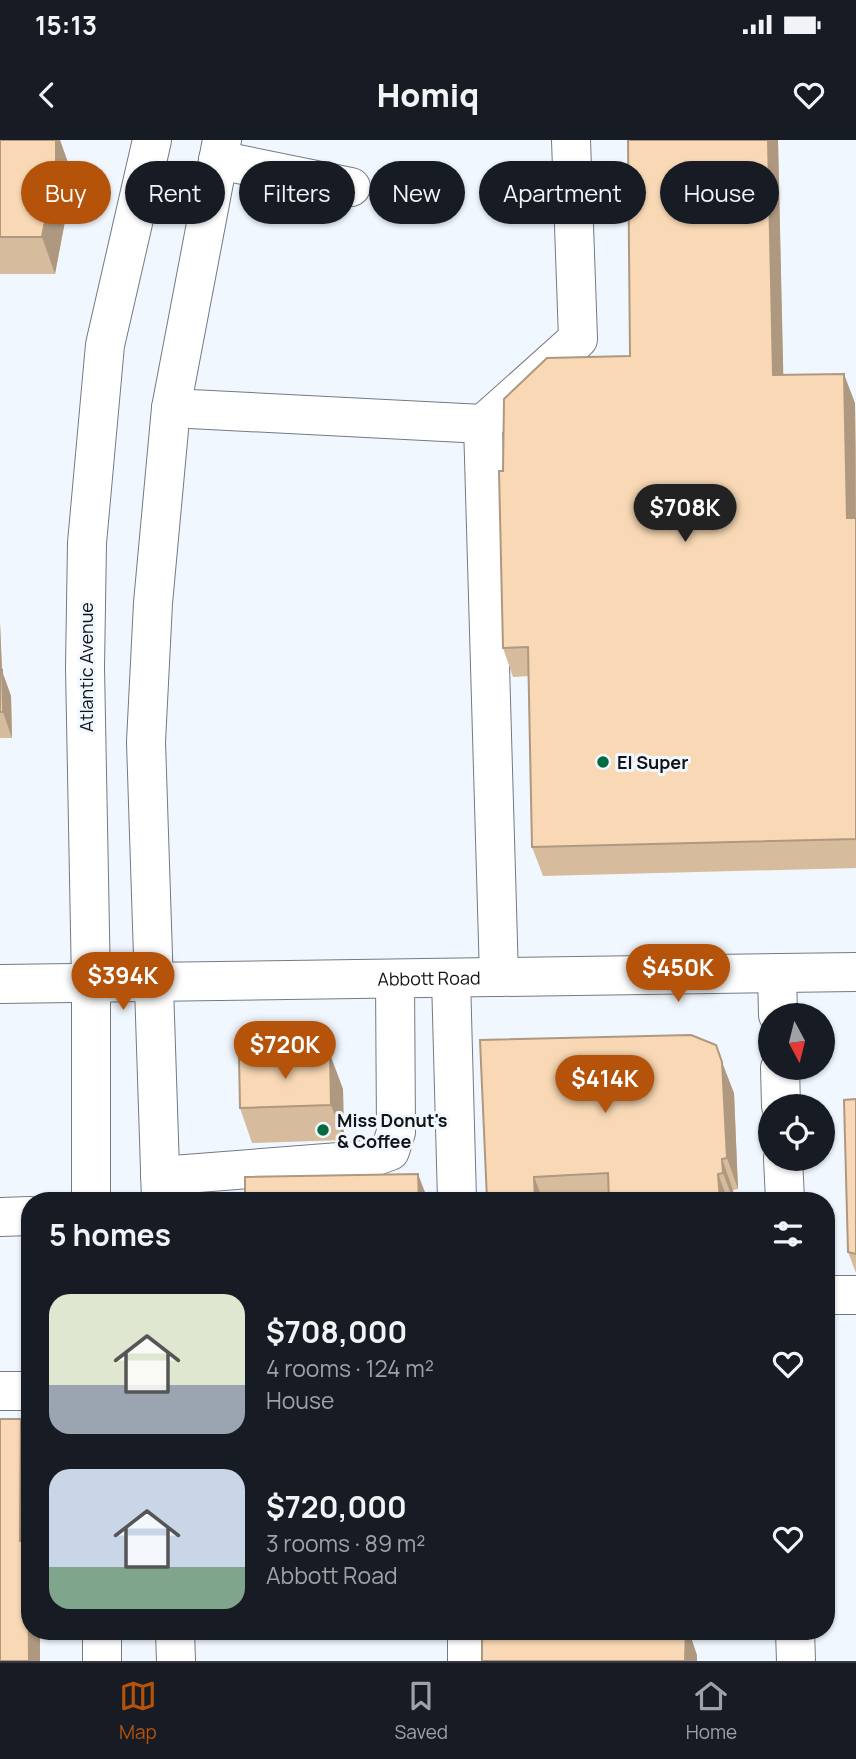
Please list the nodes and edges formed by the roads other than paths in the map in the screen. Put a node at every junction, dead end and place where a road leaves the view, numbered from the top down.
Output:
1 (152, 140) edge
2 (571, 140) edge
3 (220, 150) edge
4 (259, 161) edge
5 (171, 408) junction
6 (483, 424) junction
7 (856, 972) edge
8 (777, 973) junction
9 (499, 977) junction
10 (451, 978) junction
11 (395, 979) junction
12 (155, 982) junction
13 (91, 983) junction
14 (0, 984) edge
15 (778, 1003) edge
16 (784, 1171) edge
17 (160, 1188) edge
18 (91, 1192) edge
19 (457, 1192) edge
20 (785, 1192) edge
21 (21, 1216) edge
22 (0, 1217) edge
23 (835, 1295) edge
24 (856, 1295) edge
25 (0, 1391) edge
26 (21, 1391) edge
27 (102, 1640) edge
28 (175, 1640) edge
29 (467, 1640) edge
30 (795, 1640) edge
31 (102, 1661) edge
32 (176, 1661) edge
33 (467, 1661) edge
34 (796, 1661) edge

1 - 13 main road, Atlantic Avenue
2 - 6 main road
3 - 4 main road
3 - 5 main road
5 - 6 main road
5 - 12 main road
6 - 9 main road
7 - 8 main road, Abbott Road
8 - 9 main road, Abbott Road
8 - 15 main road
9 - 10 main road, Abbott Road
10 - 11 main road, Abbott Road
10 - 19 main road
11 - 12 main road, Abbott Road
11 - 17 main road
12 - 13 main road, Abbott Road
12 - 17 main road
13 - 14 main road, Abbott Road
13 - 18 main road, Atlantic Avenue
16 - 20 main road
21 - 22 main road
23 - 24 main road
25 - 26 main road
27 - 31 main road
28 - 32 main road
29 - 33 main road
30 - 34 main road

